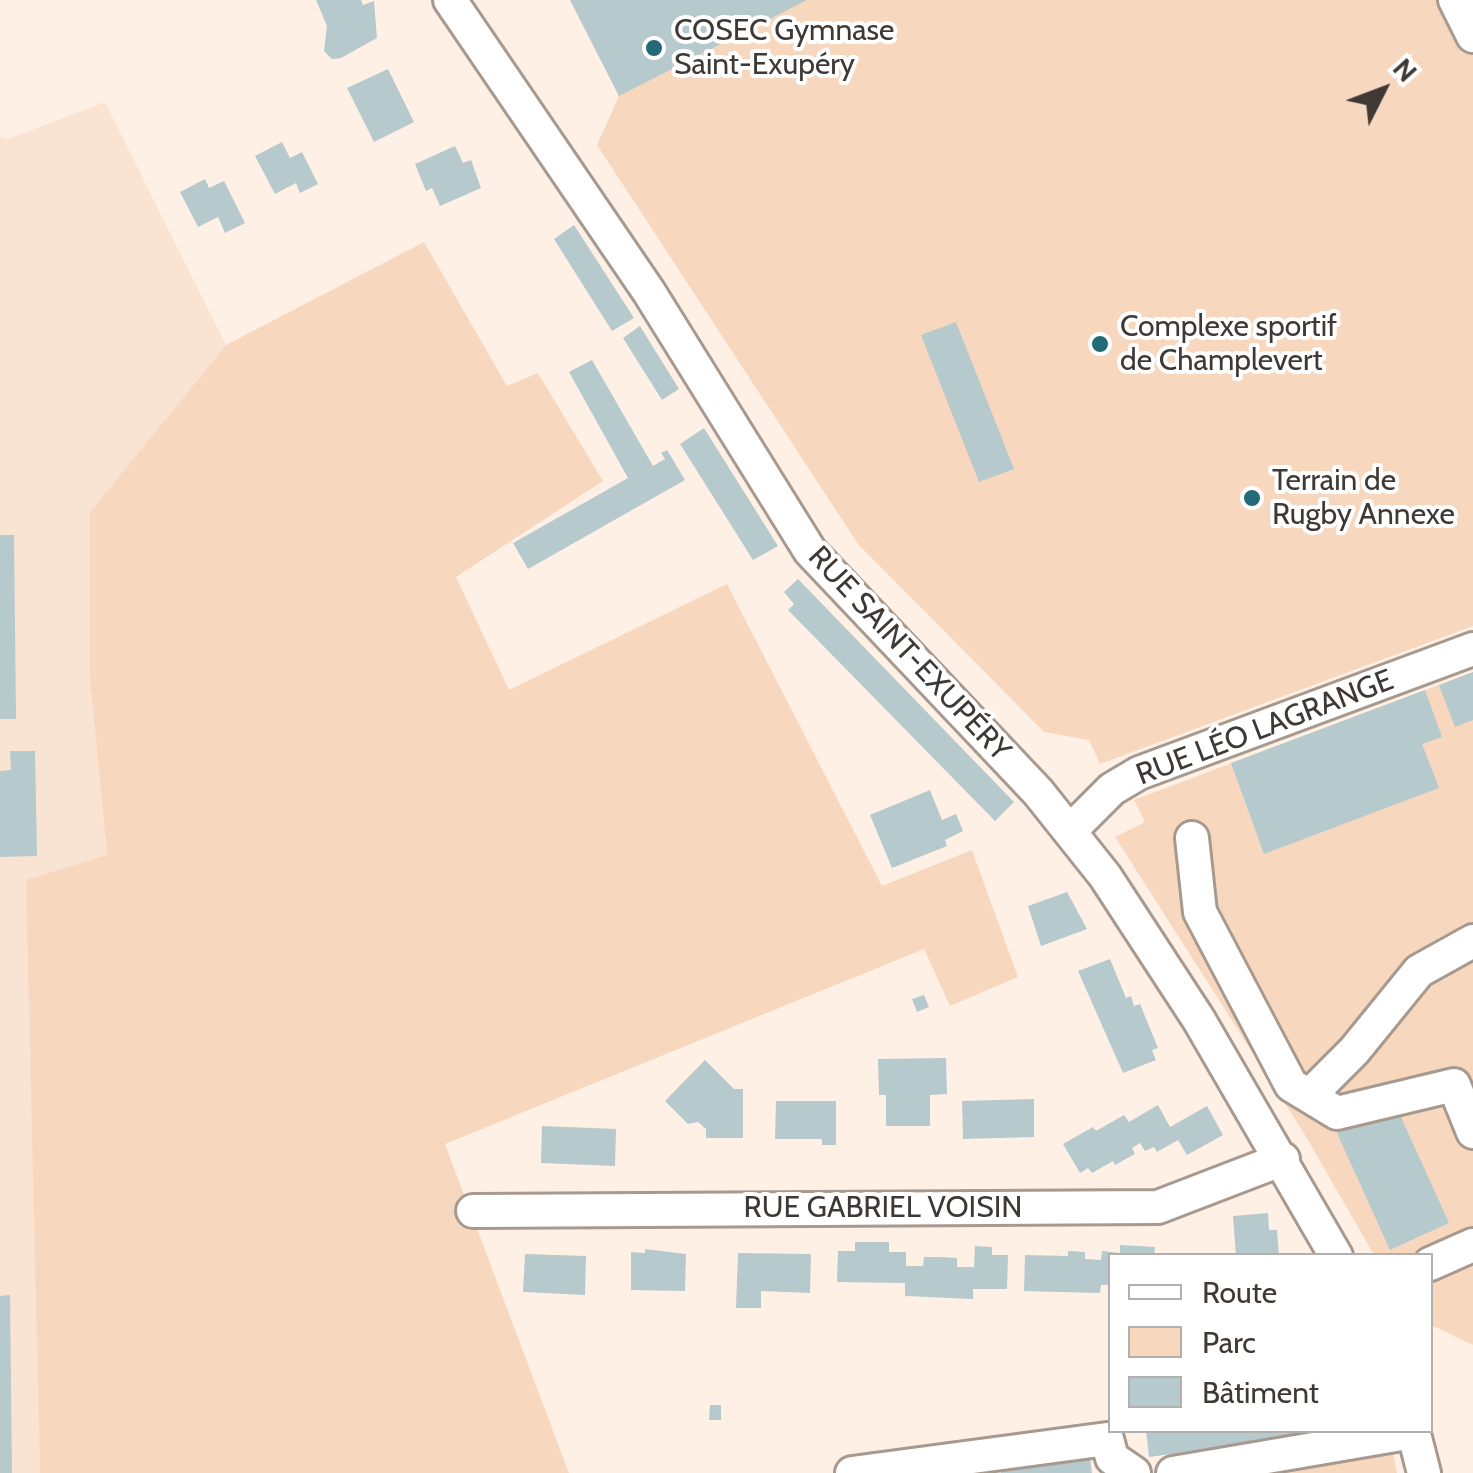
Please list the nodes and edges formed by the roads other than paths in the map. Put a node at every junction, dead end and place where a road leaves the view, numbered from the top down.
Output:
1 (450, 0) edge
2 (1455, 0) edge
3 (1473, 36) edge
4 (1473, 649) edge
5 (1072, 829) junction
6 (1192, 838) dead end
7 (1473, 941) edge
8 (1242, 992) junction
9 (1199, 1020) junction
10 (1309, 1096) junction
11 (1473, 1132) edge
12 (1283, 1159) junction
13 (473, 1211) dead end
14 (1473, 1246) edge
15 (1334, 1253) edge
16 (1433, 1263) edge
17 (1407, 1433) edge
18 (1413, 1433) edge
19 (852, 1473) edge
20 (1134, 1473) edge
21 (1174, 1473) edge
22 (1424, 1473) edge

1 - 5 street, RUE SAINT-EXUPÉRY
2 - 3 street
4 - 5 street, RUE LÉO LAGRANGE
5 - 9 street, RUE SAINT-EXUPÉRY
6 - 8 street
7 - 10 street
8 - 9 street
8 - 10 street
9 - 12 street, RUE SAINT-EXUPÉRY
10 - 11 street
12 - 13 street, RUE GABRIEL VOISIN
12 - 15 street, RUE SAINT-EXUPÉRY
14 - 16 street
17 - 21 street
18 - 22 street
19 - 20 street

